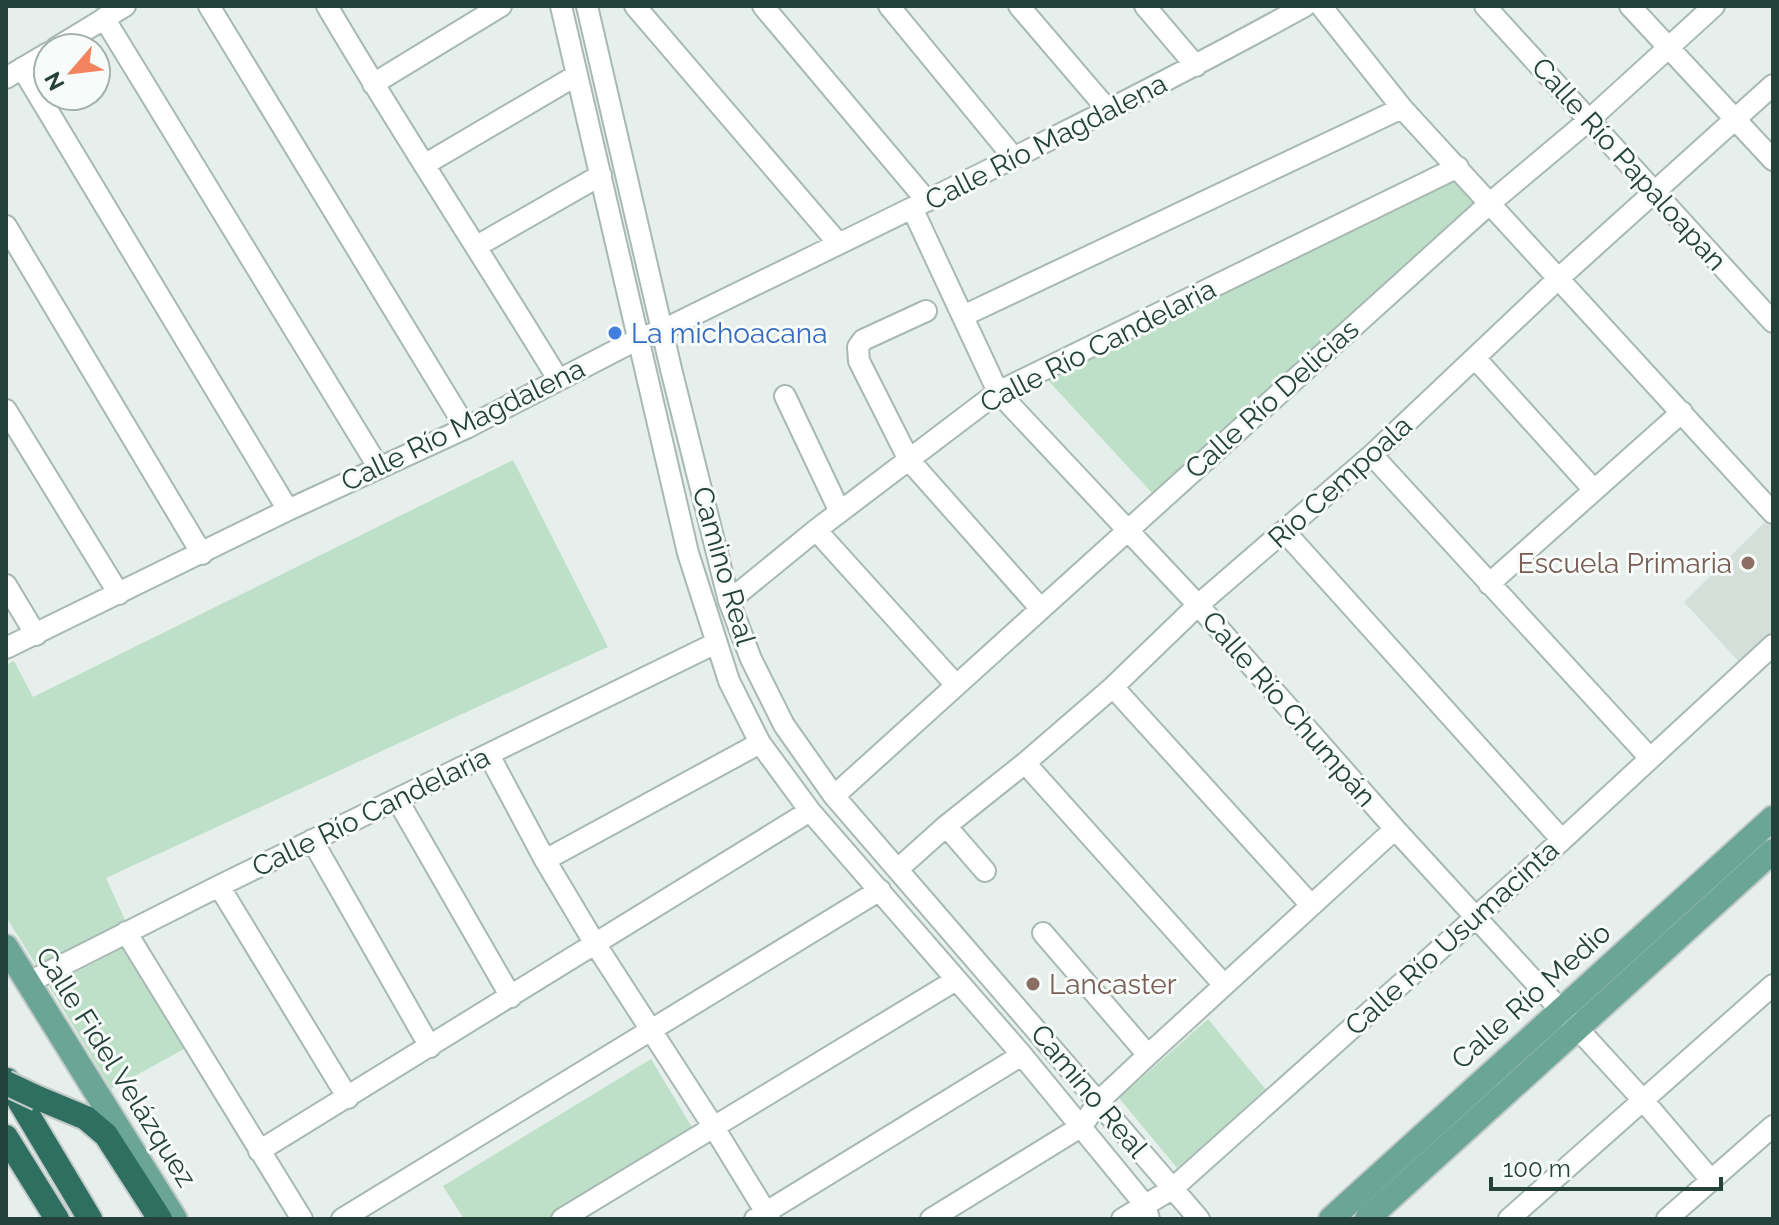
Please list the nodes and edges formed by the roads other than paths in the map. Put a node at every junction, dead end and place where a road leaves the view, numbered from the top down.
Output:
1 (125, 6) edge
2 (209, 6) edge
3 (327, 6) edge
4 (501, 6) edge
5 (587, 6) edge
6 (635, 6) edge
7 (763, 6) edge
8 (889, 6) edge
9 (1019, 6) edge
10 (1145, 6) edge
11 (1305, 6) edge
12 (1321, 6) edge
13 (1485, 6) edge
14 (1630, 6) edge
15 (1714, 6) edge
16 (566, 10) edge
17 (104, 18) junction
18 (82, 32) edge
19 (1669, 47) junction
20 (32, 62) edge
21 (1196, 66) junction
22 (14, 73) edge
23 (577, 75) junction
24 (373, 84) junction
25 (1773, 85) edge
26 (1402, 108) junction
27 (1108, 110) junction
28 (1735, 119) junction
29 (1589, 120) junction
30 (1014, 158) junction
31 (1773, 160) edge
32 (424, 165) junction
33 (1458, 167) junction
34 (601, 175) junction
35 (1654, 193) junction
36 (1489, 204) junction
37 (920, 206) junction
38 (6, 226) edge
39 (838, 243) junction
40 (477, 246) junction
41 (1559, 278) junction
42 (926, 311) dead end
43 (963, 316) junction
44 (1773, 322) edge
45 (663, 330) junction
46 (638, 339) junction
47 (1475, 358) junction
48 (558, 379) junction
49 (998, 392) junction
50 (785, 396) dead end
51 (6, 410) edge
52 (1682, 412) junction
53 (466, 428) junction
54 (1372, 455) junction
55 (909, 460) junction
56 (379, 468) junction
57 (1594, 490) junction
58 (288, 510) junction
59 (840, 512) junction
60 (1773, 513) edge
61 (816, 530) junction
62 (1126, 531) junction
63 (1285, 532) junction
64 (715, 547) junction
65 (688, 553) junction
66 (202, 554) junction
67 (1489, 584) junction
68 (6, 585) edge
69 (119, 594) junction
70 (729, 601) junction
71 (1198, 605) junction
72 (1041, 609) junction
73 (36, 635) junction
74 (716, 643) junction
75 (1773, 645) edge
76 (6, 648) edge
77 (956, 685) junction
78 (1113, 687) junction
79 (760, 743) junction
80 (489, 755) junction
81 (1650, 758) junction
82 (1025, 763) junction
83 (834, 796) junction
84 (397, 799) junction
85 (810, 811) junction
86 (1773, 818) edge
87 (946, 826) junction
88 (1395, 829) junction
89 (312, 840) junction
90 (1562, 840) junction
91 (1773, 851) edge
92 (545, 860) junction
93 (898, 869) junction
94 (985, 871) dead end
95 (219, 886) junction
96 (880, 890) junction
97 (1311, 905) junction
98 (1474, 917) junction
99 (944, 922) junction
100 (126, 932) junction
101 (1043, 933) dead end
102 (921, 940) junction
103 (594, 942) junction
104 (6, 947) edge
105 (992, 977) junction
106 (956, 980) junction
107 (27, 983) junction
108 (1224, 985) junction
109 (1773, 985) edge
110 (972, 996) junction
111 (511, 997) junction
112 (1559, 1010) junction
113 (651, 1028) junction
114 (1577, 1028) junction
115 (430, 1047) junction
116 (1022, 1055) junction
117 (1148, 1055) junction
118 (6, 1080) edge
119 (348, 1098) junction
120 (1642, 1099) junction
121 (1099, 1101) junction
122 (713, 1126) junction
123 (1082, 1126) junction
124 (1773, 1126) edge
125 (6, 1137) edge
126 (259, 1151) junction
127 (1711, 1180) junction
128 (1172, 1189) junction
129 (1147, 1212) edge
130 (763, 1217) edge
131 (57, 1219) edge
132 (90, 1219) edge
133 (160, 1219) edge
134 (175, 1219) edge
135 (302, 1219) edge
136 (342, 1219) edge
137 (562, 1219) edge
138 (931, 1219) edge
139 (1122, 1219) edge
140 (1199, 1219) edge
141 (1331, 1219) edge
142 (1367, 1219) edge
143 (1509, 1219) edge
144 (1667, 1219) edge

1 - 17 street
2 - 53 street
3 - 24 street
4 - 24 street
5 - 45 street, Camino Real
6 - 39 street
7 - 37 street, Calle Río Chumpán
8 - 30 street
9 - 27 street
10 - 21 street
11 - 21 street, Calle Río Magdalena
12 - 26 street
13 - 29 street, Calle Río Papaloapan
14 - 19 street
15 - 19 street, Calle Río Delicias
16 - 23 street, Camino Real
17 - 18 street
17 - 56 street
19 - 28 street
19 - 29 street, Calle Río Delicias
20 - 22 street
21 - 27 street, Calle Río Magdalena
22 - 58 street
23 - 32 street
23 - 34 street, Camino Real
24 - 32 street
25 - 28 street, Río Cempoala
26 - 33 street
26 - 43 street
27 - 30 street, Calle Río Magdalena
28 - 31 street
28 - 35 street, Río Cempoala
29 - 35 street, Calle Río Papaloapan
29 - 36 street, Calle Río Delicias
30 - 37 street, Calle Río Magdalena
32 - 40 street
33 - 36 street
33 - 49 street, Calle Río Candelaria
34 - 40 street
34 - 46 street, Camino Real
35 - 41 street, Río Cempoala
35 - 44 street, Calle Río Papaloapan
36 - 41 street
36 - 62 street, Calle Río Delicias
37 - 39 street, Calle Río Magdalena
37 - 43 street, Calle Río Chumpán
38 - 66 street
39 - 45 street, Calle Río Magdalena
40 - 48 street
41 - 47 street, Río Cempoala
41 - 52 street
42 - 55 street
43 - 49 street, Calle Río Chumpán
45 - 46 street, Calle Río Magdalena
45 - 64 street, Camino Real
46 - 48 street, Calle Río Magdalena
46 - 65 street, Camino Real
47 - 54 street, Río Cempoala
47 - 57 street
48 - 53 street, Calle Río Magdalena
49 - 55 street, Calle Río Candelaria
49 - 62 street, Calle Río Chumpán
50 - 59 street
51 - 69 street
52 - 57 street
52 - 60 street
53 - 56 street, Calle Río Magdalena
54 - 63 street, Río Cempoala
54 - 67 street
55 - 59 street, Calle Río Candelaria
55 - 72 street
56 - 58 street, Calle Río Magdalena
57 - 67 street
58 - 66 street, Calle Río Magdalena
59 - 61 street, Calle Río Candelaria
61 - 70 street, Calle Río Candelaria
61 - 77 street
62 - 71 street, Calle Río Chumpán
62 - 72 street, Calle Río Delicias
63 - 71 street, Río Cempoala
63 - 90 street
64 - 65 street
64 - 70 street, Camino Real
65 - 74 street, Camino Real
66 - 69 street, Calle Río Magdalena
67 - 81 street
68 - 73 street
69 - 73 street, Calle Río Magdalena
70 - 83 street, Camino Real
71 - 78 street, Río Cempoala
71 - 88 street, Calle Río Chumpán
72 - 77 street, Calle Río Delicias
73 - 76 street, Calle Río Magdalena
74 - 79 street, Camino Real
74 - 80 street, Calle Río Candelaria
75 - 81 street, Calle Río Usumacinta
77 - 83 street, Calle Río Delicias
78 - 82 street, Río Cempoala
78 - 97 street
79 - 85 street, Camino Real
79 - 92 street
80 - 84 street, Calle Río Candelaria
80 - 92 street
81 - 90 street, Calle Río Usumacinta
82 - 87 street, Río Cempoala
82 - 108 street
83 - 93 street, Camino Real
84 - 89 street, Calle Río Candelaria
84 - 111 street
85 - 96 street, Camino Real
85 - 103 street
86 - 112 main road, Calle Río Medio
87 - 93 street, Río Cempoala
87 - 94 street
88 - 97 street
88 - 98 street, Calle Río Chumpán
89 - 95 street, Calle Río Candelaria
89 - 115 street
90 - 98 street, Calle Río Usumacinta
91 - 114 main road, Calle Río Medio
92 - 103 street
93 - 99 street, Camino Real
95 - 100 street, Calle Río Candelaria
95 - 119 street
96 - 102 street, Camino Real
96 - 113 street
97 - 108 street
98 - 112 street, Calle Río Chumpán
98 - 128 street, Calle Río Usumacinta
99 - 102 street
99 - 105 street, Camino Real
100 - 107 street, Calle Río Candelaria
100 - 126 street
101 - 117 street
102 - 106 street, Camino Real
103 - 111 street
103 - 113 street
104 - 107 main road, Calle Fidel Velázquez
105 - 110 street
105 - 121 street, Camino Real
106 - 110 street, Camino Real
106 - 122 street
107 - 134 main road, Calle Fidel Velázquez
108 - 117 street
109 - 120 street
110 - 116 street, Camino Real
111 - 115 street
112 - 114 street, Calle Río Chumpán
112 - 141 main road, Calle Río Medio
113 - 122 street
113 - 136 street
114 - 120 street, Calle Río Chumpán
114 - 142 main road, Calle Río Medio
115 - 119 street
116 - 123 street, Camino Real
116 - 130 street
117 - 121 street
118 - 132 highway
118 - 133 highway, bridge
119 - 126 street
120 - 127 street, Calle Río Chumpán
120 - 143 street
121 - 123 street
121 - 128 street, Camino Real
122 - 130 street
122 - 137 street
123 - 129 street, Camino Real
123 - 138 street
124 - 127 street
125 - 131 highway
126 - 135 street
127 - 144 street
128 - 129 street, Calle Río Usumacinta
128 - 140 street, Camino Real
129 - 139 street, Calle Río Usumacinta

